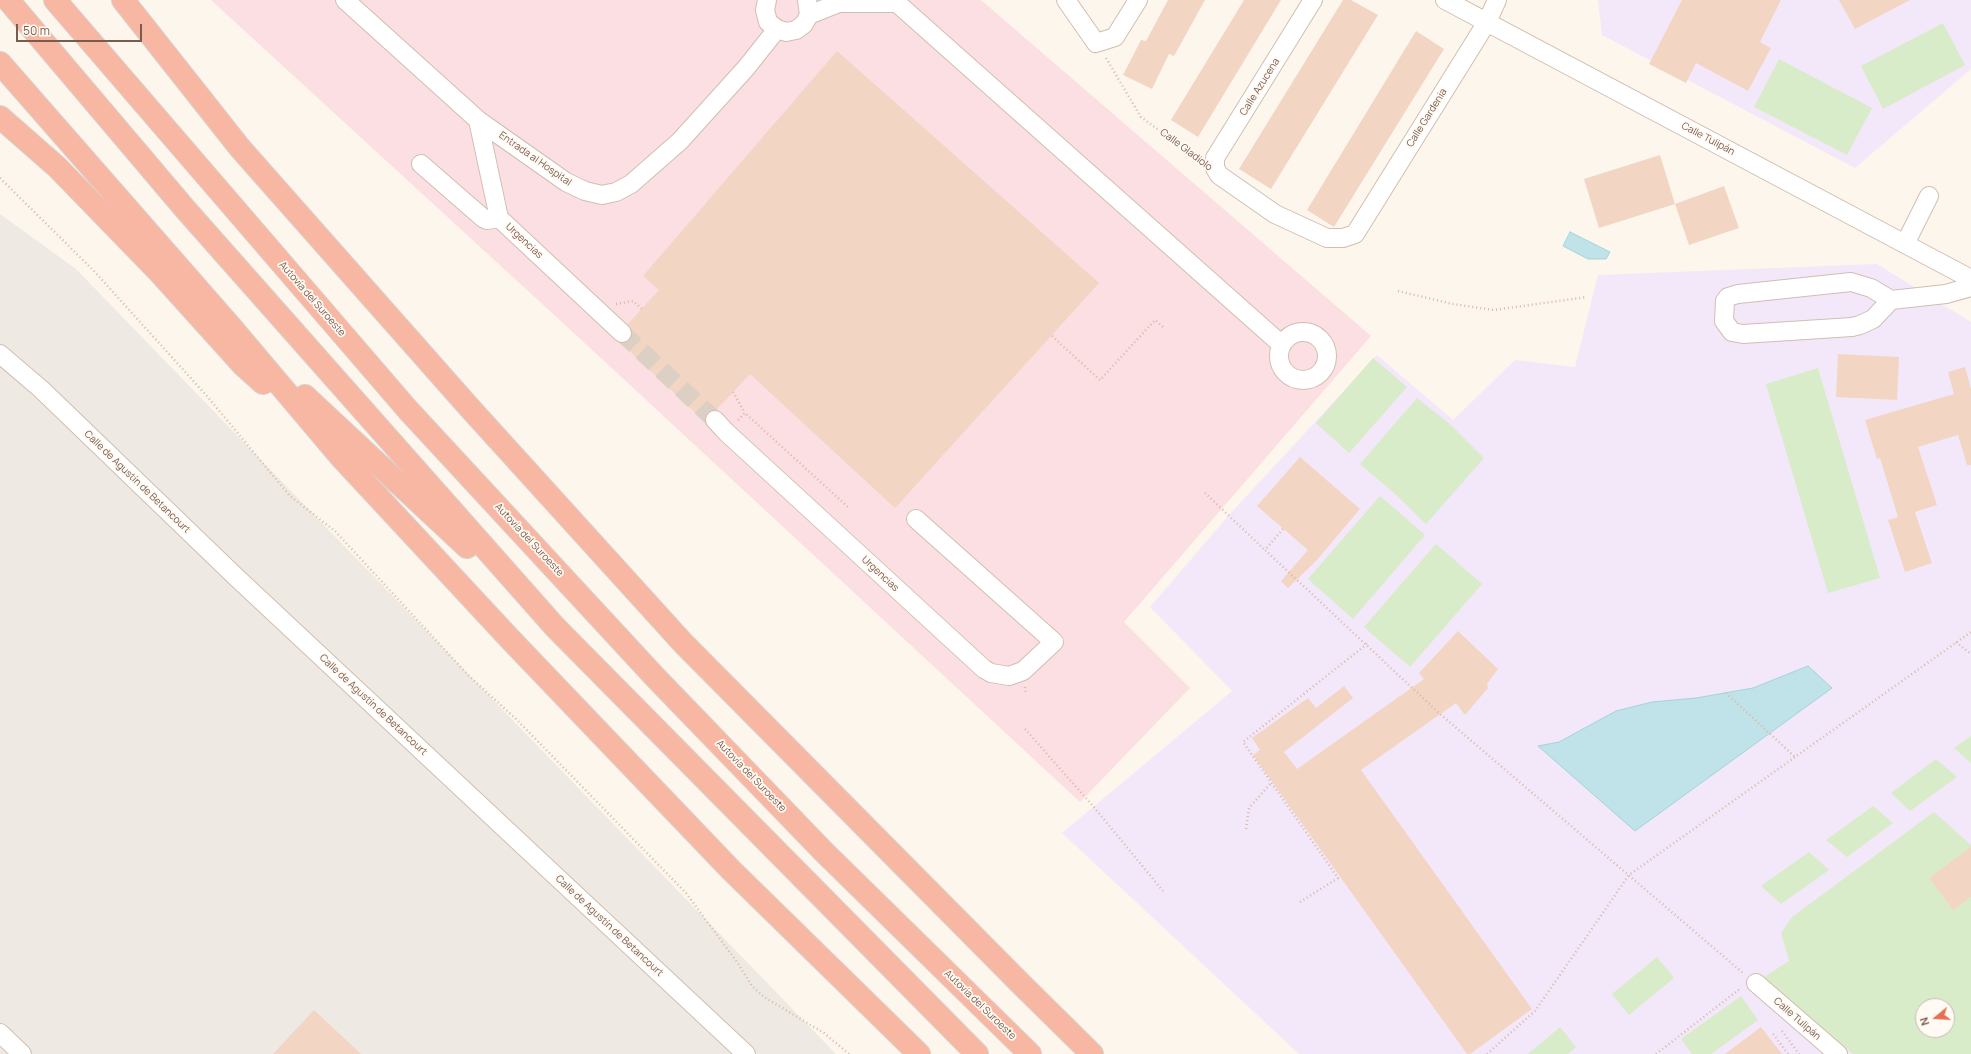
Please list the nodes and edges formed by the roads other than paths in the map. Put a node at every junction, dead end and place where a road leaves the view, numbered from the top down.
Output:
1 (8, 0) edge
2 (55, 0) edge
3 (123, 0) edge
4 (345, 0) edge
5 (767, 0) edge
6 (1066, 0) edge
7 (1138, 0) edge
8 (1313, 0) edge
9 (1445, 0) edge
10 (1497, 0) edge
11 (892, 2) edge
12 (356, 6) edge
13 (808, 8) edge
14 (1487, 22) junction
15 (776, 29) junction
16 (0, 63) edge
17 (0, 117) edge
18 (478, 120) junction
19 (421, 164) dead end
20 (1219, 175) joint
21 (1928, 196) dead end
22 (499, 218) junction
23 (1355, 234) joint
24 (1905, 244) junction
25 (1971, 279) edge
26 (1971, 287) edge
27 (1891, 300) junction
28 (231, 327) junction
29 (622, 333) tunnel mouth
30 (1282, 345) dead end
31 (0, 354) edge
32 (715, 420) tunnel mouth
33 (340, 456) junction
34 (916, 519) dead end
35 (555, 627) junction
36 (1754, 982) road end
37 (0, 1033) edge
38 (22, 1054) edge
39 (746, 1054) edge
40 (919, 1054) edge
41 (977, 1054) edge
42 (1030, 1054) edge
43 (1092, 1054) edge
44 (1838, 1054) edge

1 - 35 highway
2 - 42 highway, Autovía del Suroeste
3 - 43 highway
4 - 12 street, Entrada al Hospital
5 - 15 street
6 - 7 street
8 - 20 street, Calle Azucena
9 - 14 street, Calle Tulipán
10 - 14 street, Calle Gardenia
11 - 13 street
11 - 30 street
12 - 18 street, Entrada al Hospital
13 - 15 street
14 - 23 street, Calle Gardenia
14 - 24 street, Calle Tulipán
15 - 18 street, Entrada al Hospital
16 - 28 highway
17 - 33 highway
18 - 22 street, Urgencias
19 - 22 street
20 - 23 street, Calle Gladiolo
21 - 24 street
22 - 29 street, Urgencias
24 - 25 street, Calle Tulipán
26 - 27 street
27 - 27 street
28 - 33 highway
28 - 35 highway
31 - 39 street, Calle de Agustín de Betancourt
32 - 34 street, Urgencias
33 - 40 highway
35 - 41 highway
36 - 44 street, Calle Tulipán
37 - 38 street

